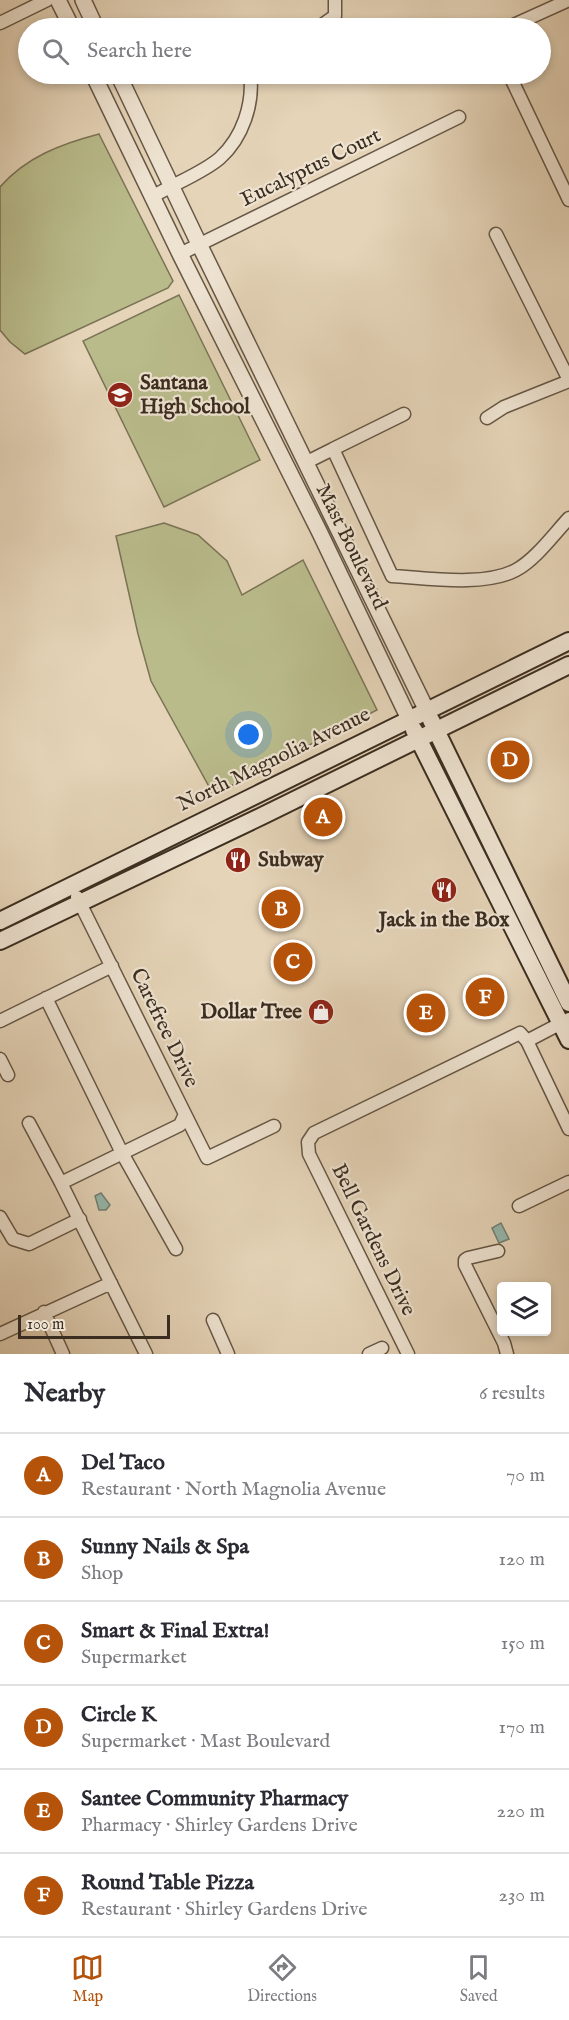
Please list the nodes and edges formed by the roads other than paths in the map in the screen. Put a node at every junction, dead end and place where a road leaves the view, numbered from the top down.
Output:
1 (47, 0) edge
2 (58, 0) edge
3 (82, 0) edge
4 (335, 0) edge
5 (569, 0) edge
6 (67, 18) edge
7 (91, 18) edge
8 (332, 18) edge
9 (529, 18) edge
10 (0, 23) edge
11 (98, 84) edge
12 (123, 84) edge
13 (251, 84) edge
14 (514, 84) edge
15 (459, 117) dead end
16 (172, 185) junction
17 (152, 197) junction
18 (569, 200) edge
19 (496, 234) dead end
20 (199, 244) junction
21 (180, 254) junction
22 (569, 381) edge
23 (404, 414) dead end
24 (487, 418) dead end
25 (333, 449) junction
26 (305, 463) junction
27 (569, 518) edge
28 (569, 641) edge
29 (569, 665) edge
30 (427, 711) junction
31 (409, 719) junction
32 (436, 730) junction
33 (418, 738) junction
34 (71, 886) junction
35 (80, 903) junction
36 (0, 921) edge
37 (0, 941) edge
38 (112, 966) junction
39 (46, 998) junction
40 (569, 1003) edge
41 (0, 1020) edge
42 (565, 1021) edge
43 (527, 1041) junction
44 (569, 1041) edge
45 (0, 1059) edge
46 (8, 1075) dead end
47 (185, 1114) junction
48 (29, 1123) dead end
49 (274, 1126) dead end
50 (569, 1129) edge
51 (123, 1153) junction
52 (569, 1182) edge
53 (61, 1183) junction
54 (519, 1206) dead end
55 (0, 1217) edge
56 (80, 1219) junction
57 (176, 1249) dead end
58 (498, 1251) dead end
59 (111, 1283) junction
60 (44, 1312) junction
61 (213, 1320) dead end
62 (0, 1334) edge
63 (382, 1348) dead end
64 (63, 1354) edge
65 (146, 1354) edge
66 (228, 1354) edge
67 (369, 1354) edge
68 (408, 1354) edge
69 (507, 1354) edge

1 - 10 street
2 - 6 street
3 - 7 street
4 - 8 street
5 - 9 street
11 - 17 street, Mast Boulevard
12 - 16 street, Mast Boulevard
13 - 16 street
14 - 18 street
15 - 20 street, Eucalyptus Court
16 - 17 street
16 - 20 street, Mast Boulevard
17 - 21 street, Mast Boulevard
19 - 22 street
20 - 21 street, Eucalyptus Court
20 - 26 street, Mast Boulevard
21 - 31 street, Mast Boulevard
22 - 24 street
23 - 25 street
25 - 26 street
25 - 27 street
26 - 30 street, Mast Boulevard
28 - 30 main road, North Magnolia Avenue
29 - 32 main road, North Magnolia Avenue
30 - 31 main road, North Magnolia Avenue
30 - 32 main road, Mast Boulevard
31 - 33 main road, Mast Boulevard
31 - 34 main road, North Magnolia Avenue
32 - 33 main road, North Magnolia Avenue
32 - 40 main road, Mast Boulevard
33 - 35 main road, North Magnolia Avenue
33 - 42 main road, Mast Boulevard
34 - 35 street, Carefree Drive
34 - 36 main road, North Magnolia Avenue
35 - 37 main road, North Magnolia Avenue
35 - 38 street, Carefree Drive
38 - 39 street
38 - 47 street, Carefree Drive
39 - 41 street
39 - 51 street
42 - 43 street
42 - 44 main road, Mast Boulevard
43 - 50 street
43 - 68 street, Bell Gardens Drive
45 - 46 street
47 - 49 street
47 - 51 street, Carefree Drive
48 - 53 street
51 - 53 street, Carefree Drive
51 - 57 street
52 - 54 street
53 - 56 street
55 - 56 street
56 - 59 street
58 - 69 street
59 - 60 street
59 - 65 street
60 - 62 street
60 - 64 street
61 - 66 street
63 - 67 street

